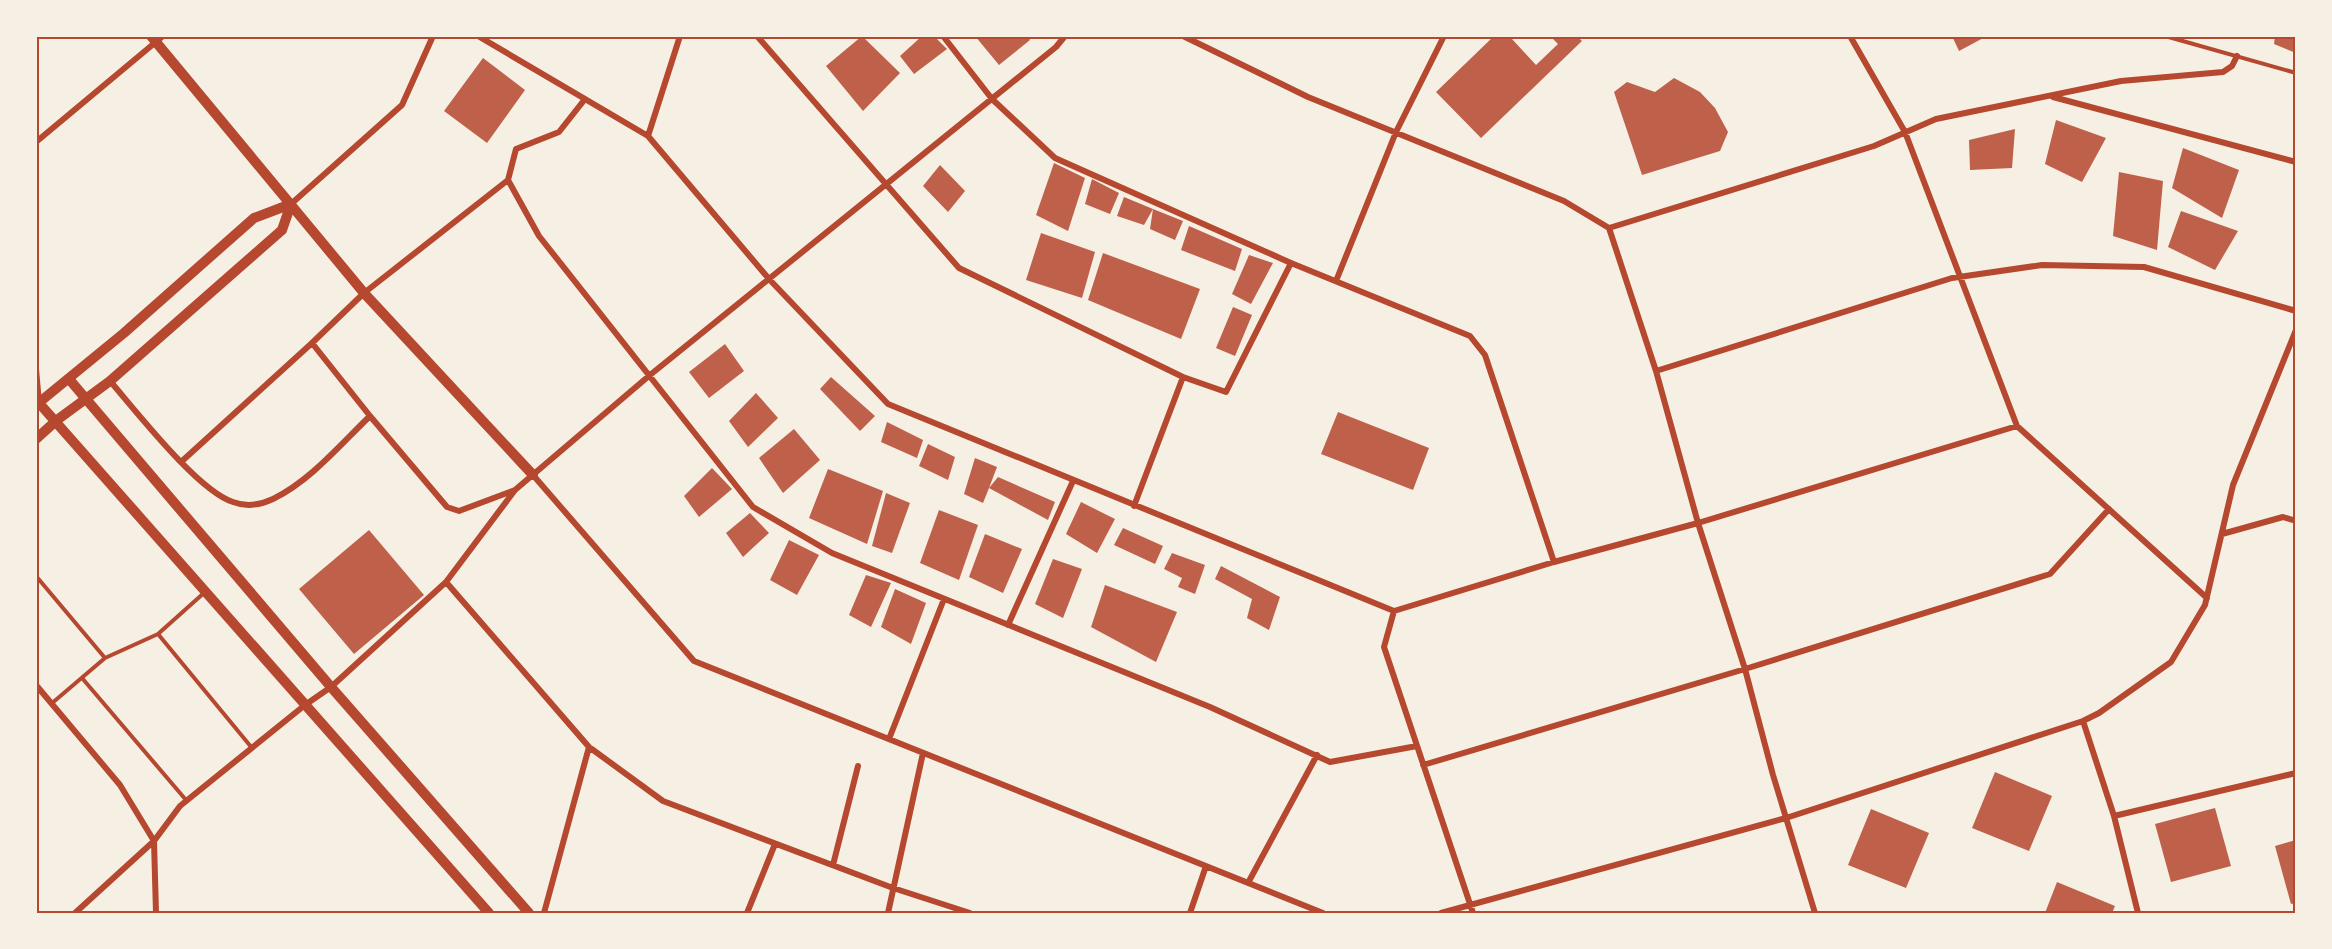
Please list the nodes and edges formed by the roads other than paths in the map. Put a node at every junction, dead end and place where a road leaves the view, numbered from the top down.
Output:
1 (433, 36) edge
2 (478, 36) edge
3 (680, 36) edge
4 (758, 36) edge
5 (943, 36) edge
6 (1065, 36) edge
7 (1183, 36) edge
8 (1444, 36) edge
9 (1850, 36) edge
10 (2165, 36) edge
11 (157, 38) edge
12 (2237, 56) junction
13 (2296, 73) edge
14 (2049, 96) junction
15 (585, 99) junction
16 (992, 99) junction
17 (1396, 132) junction
18 (1905, 132) junction
19 (648, 136) junction
20 (36, 142) edge
21 (2296, 162) edge
22 (508, 180) junction
23 (886, 184) junction
24 (291, 204) junction
25 (1609, 228) junction
26 (1291, 262) junction
27 (1960, 277) junction
28 (769, 279) junction
29 (1336, 281) junction
30 (364, 293) junction
31 (2296, 311) edge
32 (2296, 330) edge
33 (312, 344) junction
34 (36, 369) edge
35 (1656, 371) junction
36 (650, 375) junction
37 (1183, 377) junction
38 (69, 379) junction
39 (110, 381) junction
40 (85, 400) junction
41 (37, 403) edge
42 (370, 416) junction
43 (57, 420) junction
44 (2017, 426) junction
45 (36, 439) edge
46 (181, 462) junction
47 (532, 475) junction
48 (1073, 481) junction
49 (515, 490) junction
50 (1134, 506) junction
51 (2109, 509) junction
52 (2296, 521) edge
53 (1698, 523) junction
54 (2222, 534) junction
55 (1554, 562) junction
56 (36, 576) edge
57 (446, 582) junction
58 (206, 591) junction
59 (2206, 598) junction
60 (944, 599) junction
61 (1395, 611) junction
62 (1008, 625) junction
63 (158, 634) junction
64 (105, 657) junction
65 (1745, 669) junction
66 (81, 678) junction
67 (36, 686) edge
68 (331, 687) junction
69 (51, 704) junction
70 (305, 705) junction
71 (2083, 722) junction
72 (889, 739) junction
73 (1417, 746) junction
74 (588, 747) junction
75 (252, 748) junction
76 (923, 753) junction
77 (1317, 755) junction
78 (1423, 765) junction
79 (858, 766) dead end
80 (2296, 773) edge
81 (186, 801) junction
82 (2114, 816) junction
83 (1786, 818) junction
84 (154, 842) junction
85 (775, 844) junction
86 (833, 865) junction
87 (1206, 866) junction
88 (1248, 883) junction
89 (893, 888) junction
90 (1471, 905) junction
91 (75, 913) edge
92 (156, 913) edge
93 (489, 913) edge
94 (529, 913) edge
95 (544, 913) edge
96 (747, 913) edge
97 (888, 913) edge
98 (970, 913) edge
99 (1190, 913) edge
100 (1323, 913) edge
101 (1441, 913) edge
102 (1473, 913) edge
103 (1815, 913) edge
104 (2138, 913) edge

1 - 24 street
2 - 15 street
3 - 19 street
4 - 23 street
5 - 16 street
6 - 16 street
7 - 17 street
8 - 17 street
9 - 18 street
10 - 12 lane
11 - 20 street
11 - 24 street
12 - 13 lane
12 - 14 street
14 - 18 street
14 - 21 street
15 - 19 street
15 - 22 street
16 - 23 street
16 - 26 street
17 - 25 street
17 - 29 street
18 - 25 street
18 - 27 street
19 - 28 street
22 - 30 street
22 - 36 street
23 - 28 street
23 - 37 street
24 - 30 street
24 - 38 street
24 - 39 street
25 - 35 street
26 - 29 street
26 - 37 street
27 - 31 street
27 - 35 street
27 - 44 street
28 - 36 street
28 - 48 street
29 - 55 street
30 - 33 street
30 - 47 street
32 - 54 street
33 - 42 street
33 - 46 street
34 - 41 street
35 - 53 street
36 - 47 street
36 - 60 street
37 - 50 street
38 - 40 street
38 - 41 street
39 - 40 street
39 - 46 street
40 - 43 street
40 - 68 street
41 - 43 street
42 - 46 street
42 - 49 street
43 - 45 street
43 - 58 street
44 - 51 street
44 - 53 street
47 - 49 street
47 - 72 street
48 - 50 street
48 - 62 street
49 - 57 street
50 - 61 street
51 - 59 street
51 - 65 street
52 - 54 street
53 - 55 street
53 - 65 street
54 - 59 street
55 - 61 street
56 - 64 lane
57 - 68 street
57 - 74 street
58 - 63 lane
58 - 70 street
59 - 71 street
60 - 62 street
60 - 72 street
61 - 73 street
62 - 77 street
63 - 64 lane
63 - 75 lane
64 - 66 lane
65 - 78 street
65 - 83 street
66 - 69 lane
66 - 81 lane
67 - 69 street
68 - 70 street
68 - 94 street
69 - 84 street
70 - 75 street
70 - 93 street
71 - 82 street
71 - 83 street
72 - 76 street
73 - 77 street
73 - 78 street
74 - 85 street
74 - 95 street
75 - 81 street
76 - 87 street
76 - 89 street
77 - 88 street
78 - 90 street
79 - 86 street
80 - 82 street
81 - 84 street
82 - 104 street
83 - 90 street
83 - 103 street
84 - 91 street
84 - 92 street
85 - 86 street
85 - 96 street
86 - 89 street
87 - 88 street
87 - 99 street
88 - 100 street
89 - 97 street
89 - 98 street
90 - 101 street
90 - 102 street

